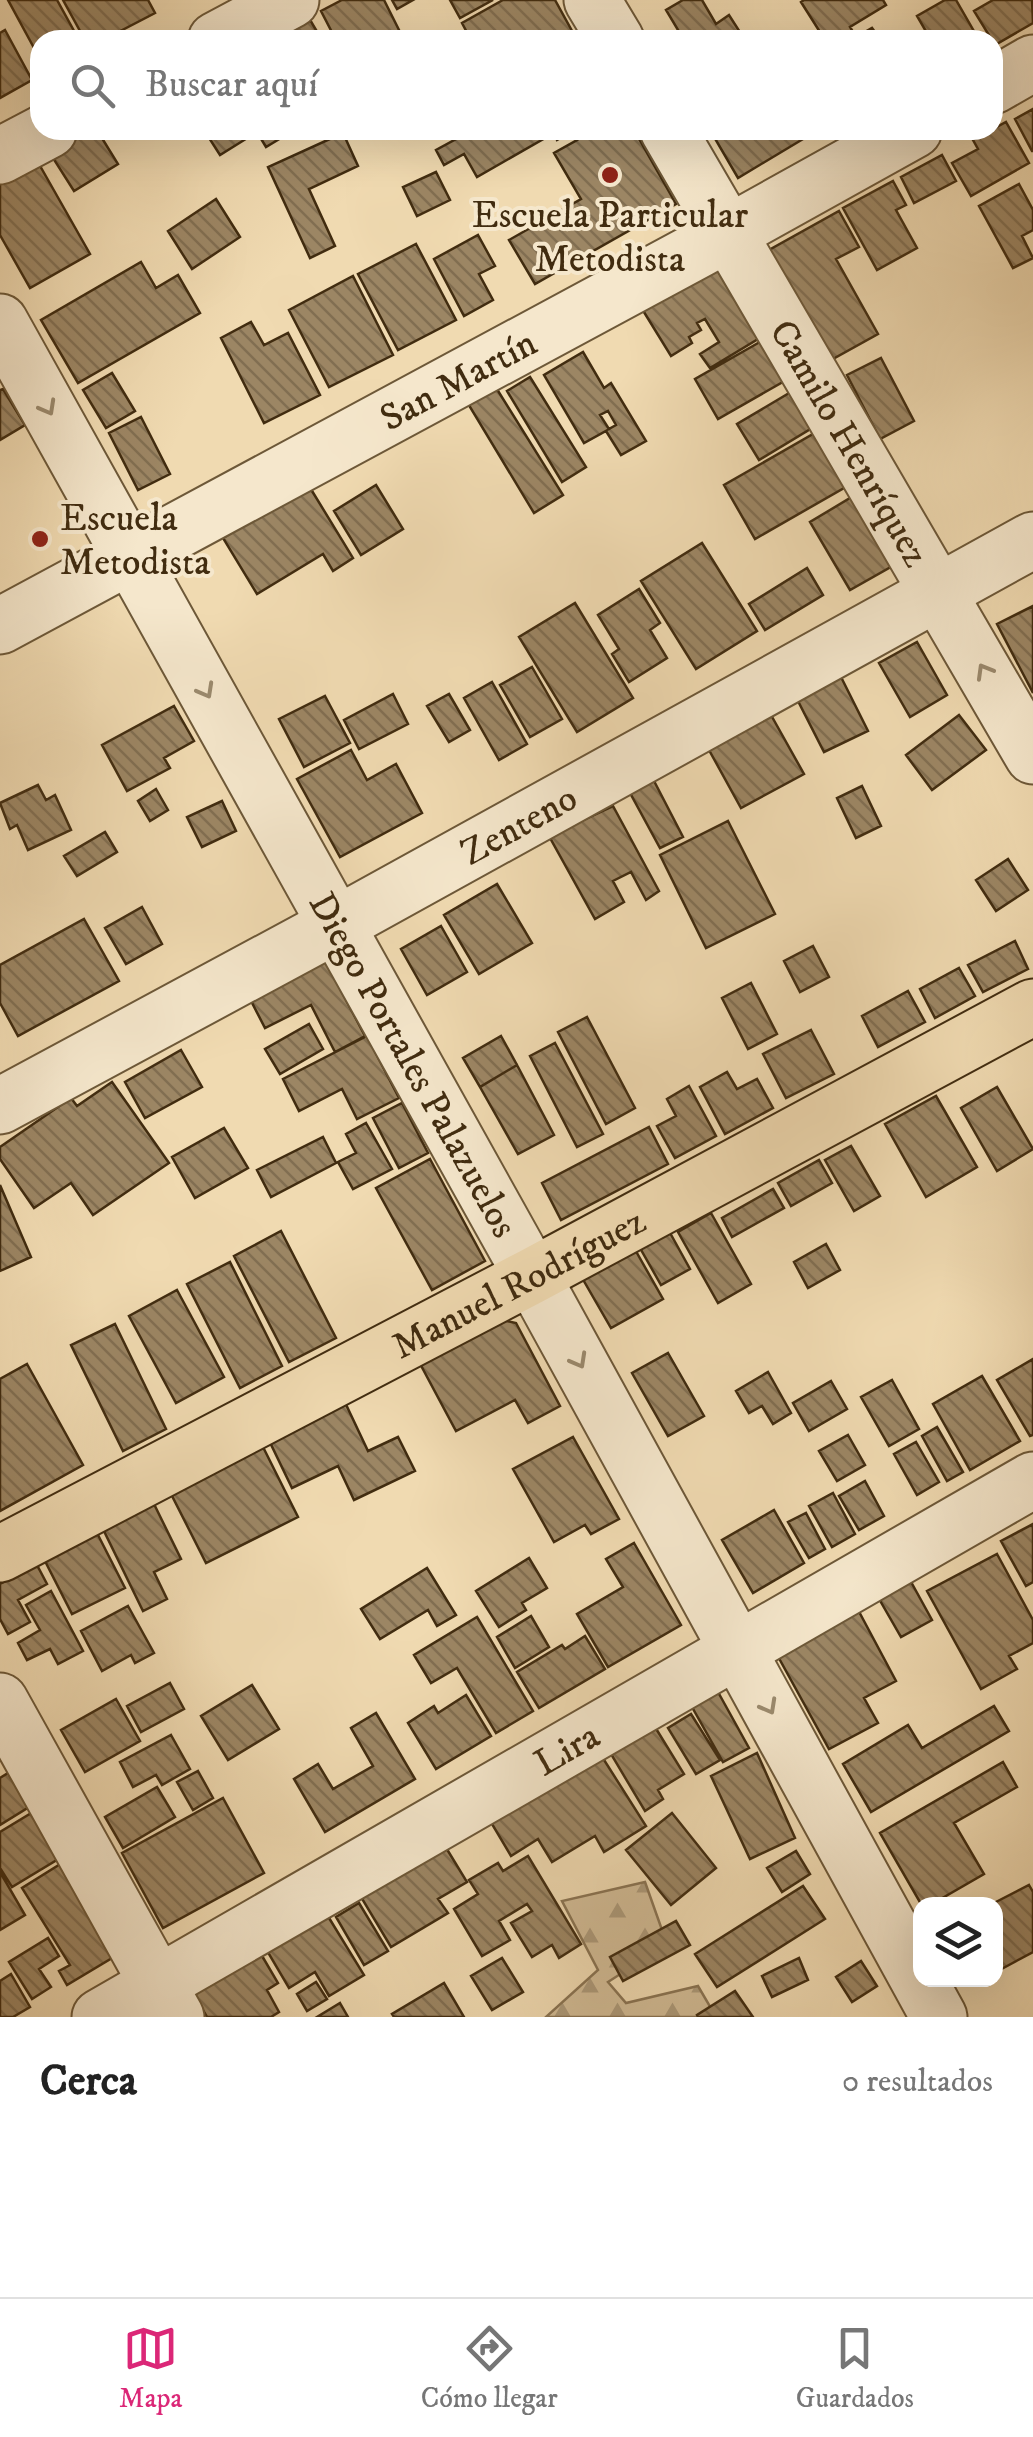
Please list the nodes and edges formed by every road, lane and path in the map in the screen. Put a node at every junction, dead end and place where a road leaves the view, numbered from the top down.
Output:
1 (291, 0) edge
2 (592, 0) edge
3 (235, 30) edge
4 (610, 30) edge
5 (1033, 63) edge
6 (1003, 80) edge
7 (30, 140) edge
8 (674, 140) edge
9 (896, 140) edge
10 (0, 156) edge
11 (728, 234) junction
12 (0, 322) edge
13 (1033, 540) edge
14 (132, 558) junction
15 (938, 593) junction
16 (0, 626) edge
17 (1033, 756) edge
18 (336, 925) junction
19 (1033, 1007) edge
20 (0, 1106) edge
21 (532, 1276) junction
22 (1033, 1480) edge
23 (0, 1554) edge
24 (738, 1650) junction
25 (0, 1701) edge
26 (167, 2001) edge
27 (100, 2017) edge
28 (940, 2017) edge

1 - 3 street
2 - 4 street
5 - 6 street
7 - 10 street
8 - 11 street, Camilo Henríquez
9 - 11 street, San Martín
11 - 14 street, San Martín
11 - 15 street, Camilo Henríquez
12 -> 14 street, Diego Portales Palazuelos
13 - 15 street, Zenteno
14 - 16 street, San Martín
14 -> 18 street, Diego Portales Palazuelos
17 -> 15 street, Camilo Henríquez
15 - 18 street, Zenteno
18 - 20 street, Zenteno
18 - 21 street, Diego Portales Palazuelos
19 - 21 main road, Manuel Rodríguez
21 - 23 main road, Manuel Rodríguez
21 -> 24 street, Diego Portales Palazuelos
22 - 24 street, Lira
24 - 26 street, Lira
24 -> 28 street, Diego Portales Palazuelos
25 - 26 street
26 - 27 street, Lira

